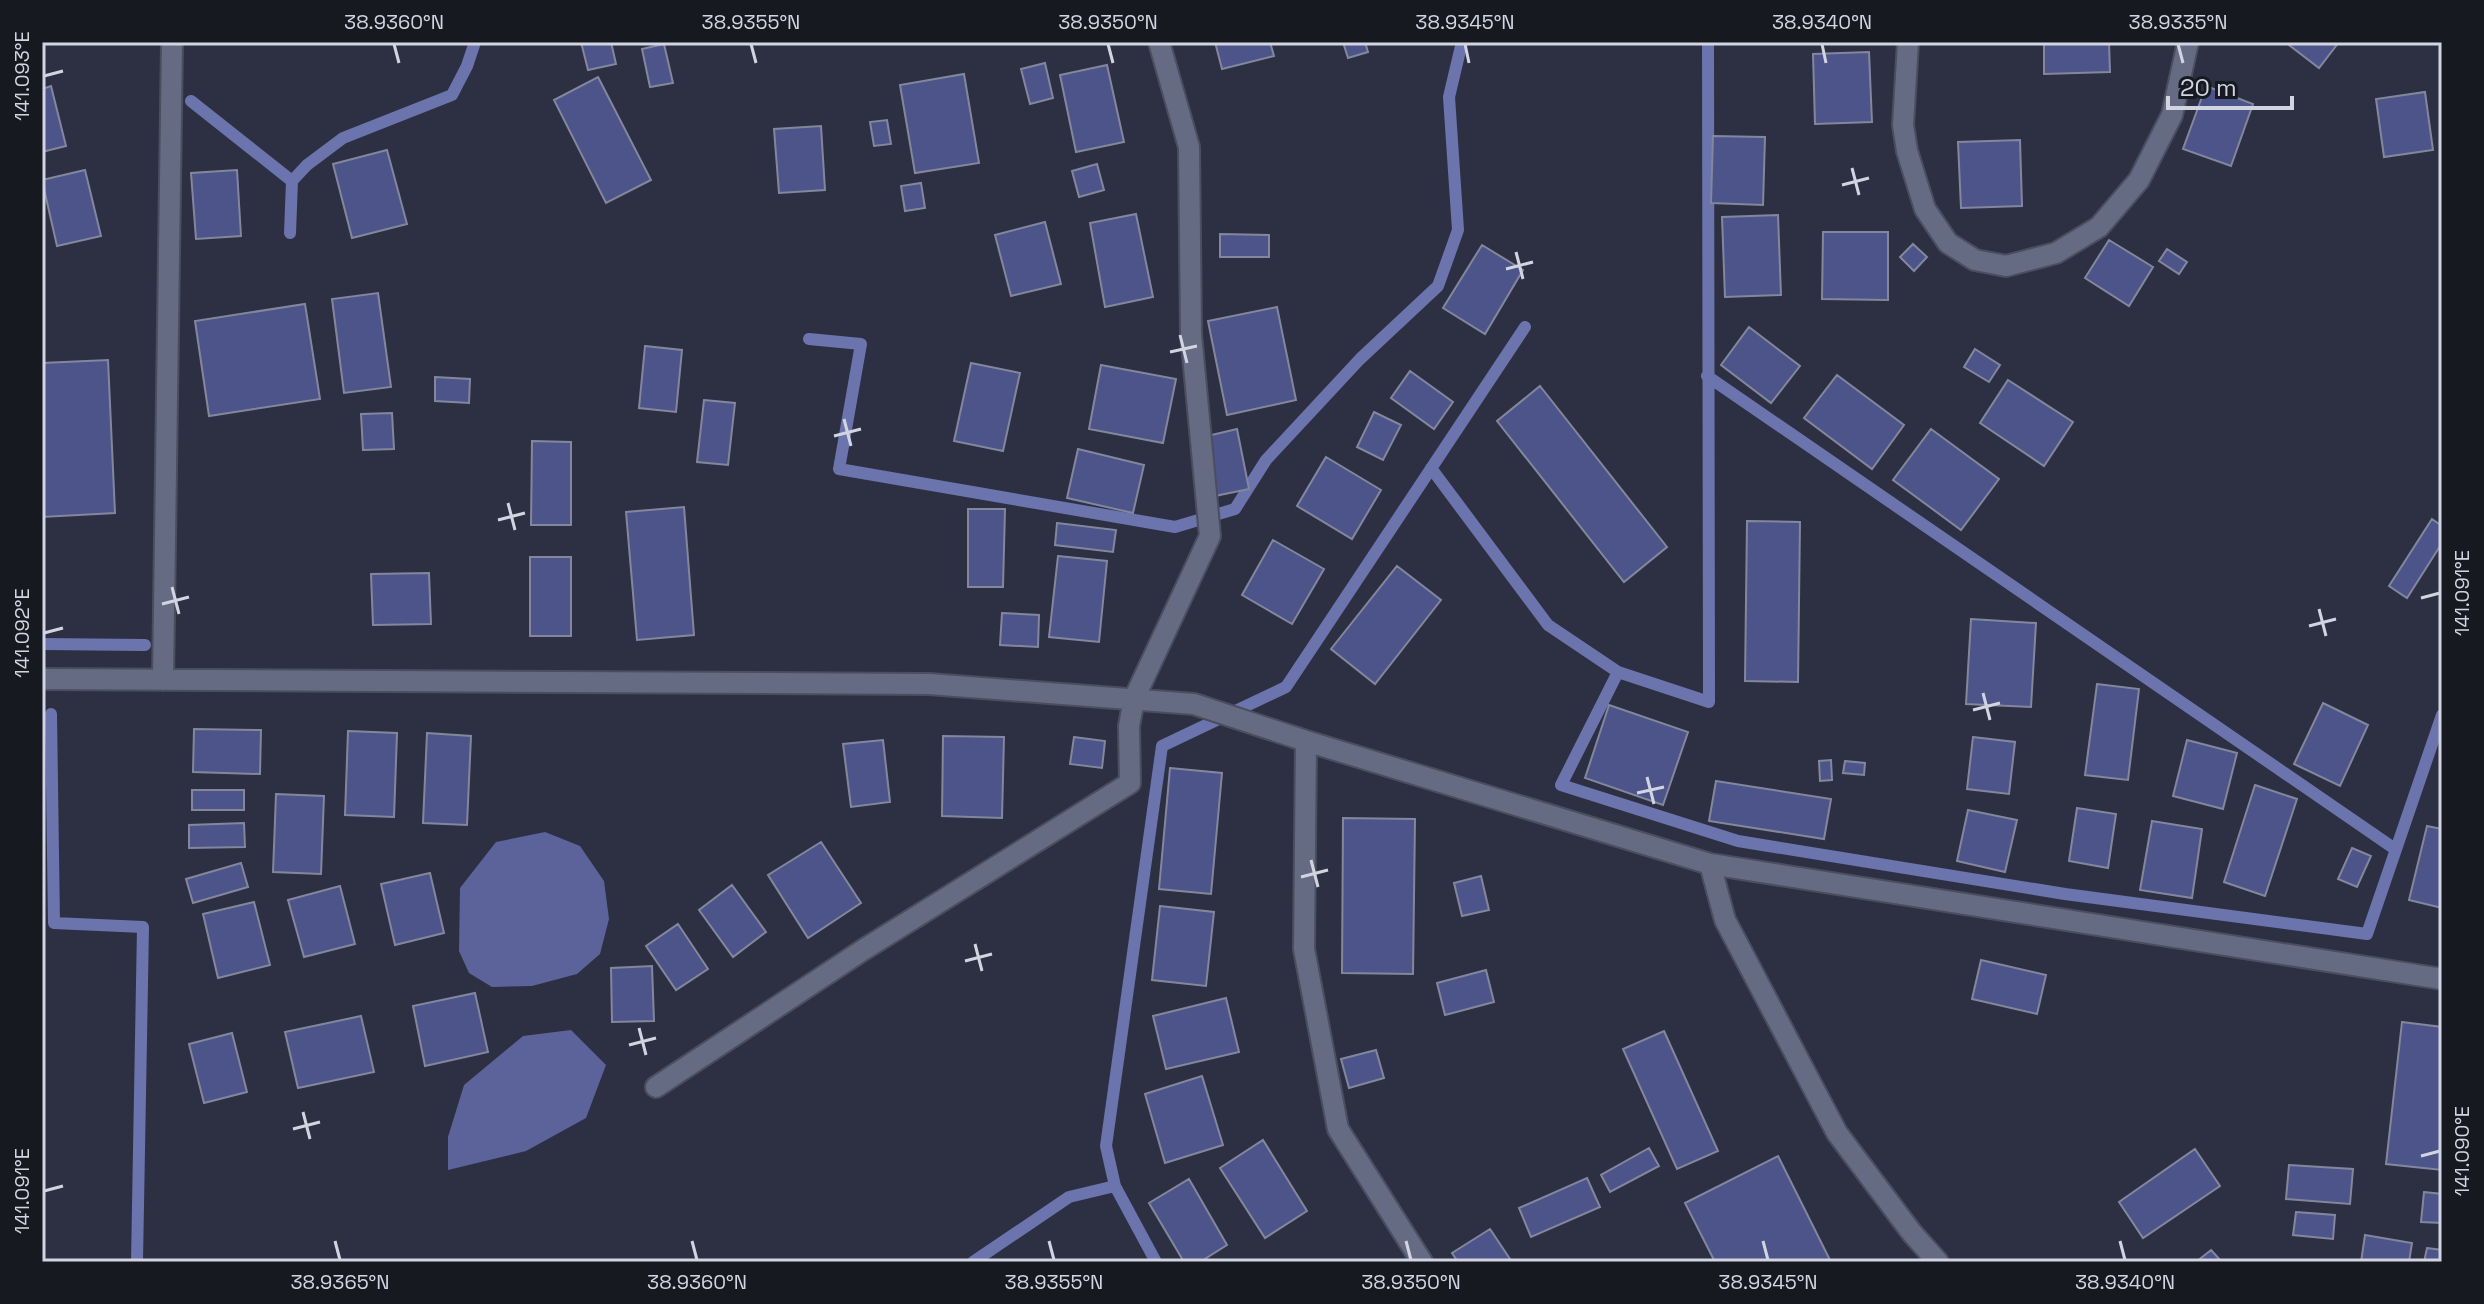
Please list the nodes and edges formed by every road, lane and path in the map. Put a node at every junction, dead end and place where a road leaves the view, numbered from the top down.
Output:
1 (172, 42) edge
2 (1159, 42) edge
3 (1908, 42) edge
4 (2188, 42) edge
5 (42, 679) edge
6 (163, 680) junction
7 (1134, 699) junction
8 (1306, 741) junction
9 (1710, 864) junction
10 (2442, 979) edge
11 (656, 1087) dead end
12 (1422, 1262) edge
13 (1938, 1262) edge

1 - 6 street
2 - 7 street
3 - 4 street
5 - 6 street
6 - 7 street
7 - 8 street
7 - 11 street
8 - 9 street
8 - 12 street
9 - 10 street
9 - 13 street

